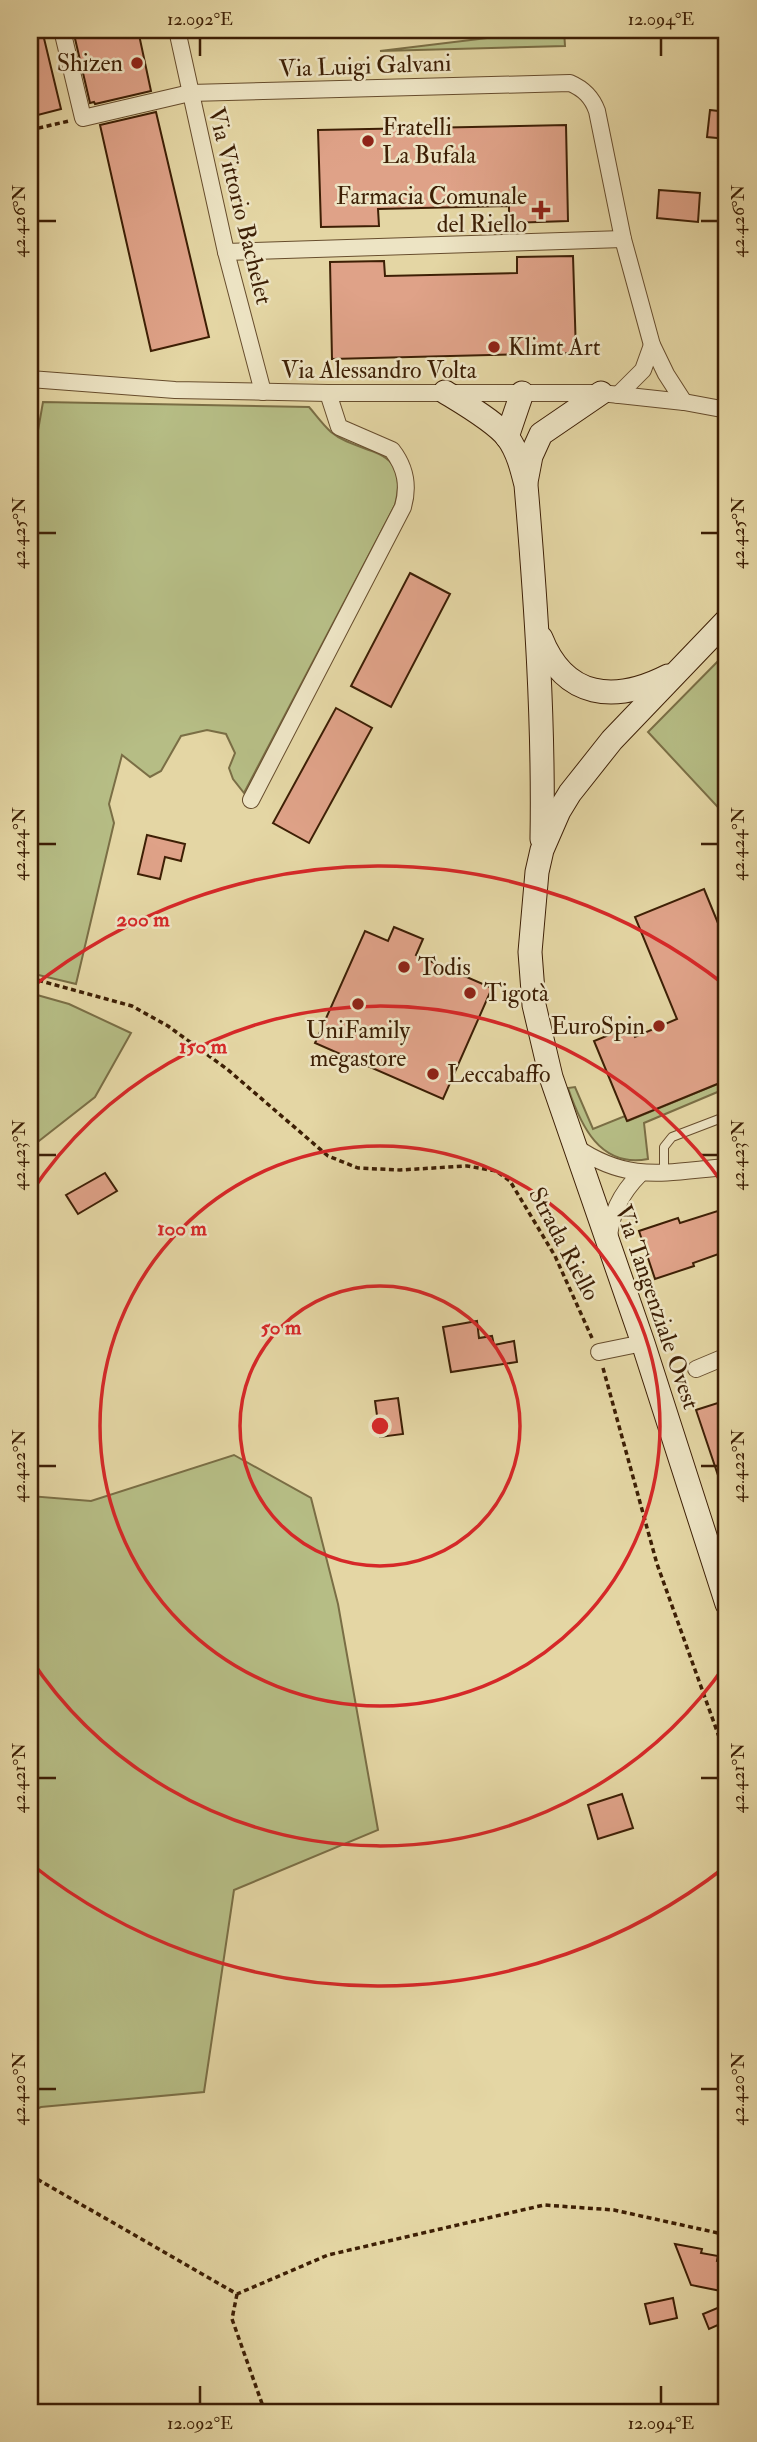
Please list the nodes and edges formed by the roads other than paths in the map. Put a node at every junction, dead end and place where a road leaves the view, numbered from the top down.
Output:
1 (62, 30) edge
2 (177, 30) edge
3 (190, 93) junction
4 (623, 239) junction
5 (226, 252) junction
6 (652, 345) junction
7 (643, 370) junction
8 (30, 379) edge
9 (263, 392) junction
10 (445, 392) junction
11 (328, 393) junction
12 (522, 393) junction
13 (610, 394) junction
14 (655, 399) junction
15 (684, 402) junction
16 (722, 409) edge
17 (541, 434) junction
18 (507, 437) junction
19 (526, 485) junction
20 (727, 620) edge
21 (538, 629) junction
22 (674, 674) junction
23 (251, 800) dead end
24 (542, 850) junction
25 (727, 1116) edge
26 (574, 1146) junction
27 (727, 1167) edge
28 (664, 1172) junction
29 (640, 1174) junction
30 (609, 1246) junction
31 (643, 1343) junction
32 (599, 1352) road end
33 (727, 1356) edge
34 (696, 1369) dead end
35 (727, 1604) edge

1 - 3 street, Via Luigi Galvani
2 - 3 street, Via Vittorio Bachelet
3 - 4 street, Via Luigi Galvani
3 - 5 street, Via Vittorio Bachelet
4 - 5 street
4 - 6 street, Via Luigi Galvani
5 - 9 street, Via Vittorio Bachelet
6 - 7 street
6 - 15 street, Via Luigi Galvani
7 - 13 street
7 - 14 street
8 - 9 street, Via Alessandro Volta
9 - 11 street, Via Alessandro Volta
10 - 11 street, Via Alessandro Volta
10 - 12 street, Via Alessandro Volta
10 - 18 main road
11 - 23 street
12 - 13 street, Via Alessandro Volta
12 - 17 main road
12 - 18 main road
13 - 14 street, Via Alessandro Volta
13 - 17 main road
14 - 15 street, Via Alessandro Volta
15 - 16 street, Via Alessandro Volta
17 - 19 main road
18 - 19 main road
19 - 21 main road
20 - 22 main road, Via Tangenziale Ovest
21 - 22 main road
21 - 24 main road
22 - 24 main road, Via Tangenziale Ovest
24 - 26 main road, Via Tangenziale Ovest
25 - 28 lane
26 - 29 street, Via Tangenziale Ovest
26 - 30 main road, Via Tangenziale Ovest
27 - 28 street, Via Tangenziale Ovest
28 - 29 street, Via Tangenziale Ovest
29 - 30 street
30 - 31 main road, Via Tangenziale Ovest
31 - 32 street
31 - 35 main road, Via Tangenziale Ovest
33 - 34 street

